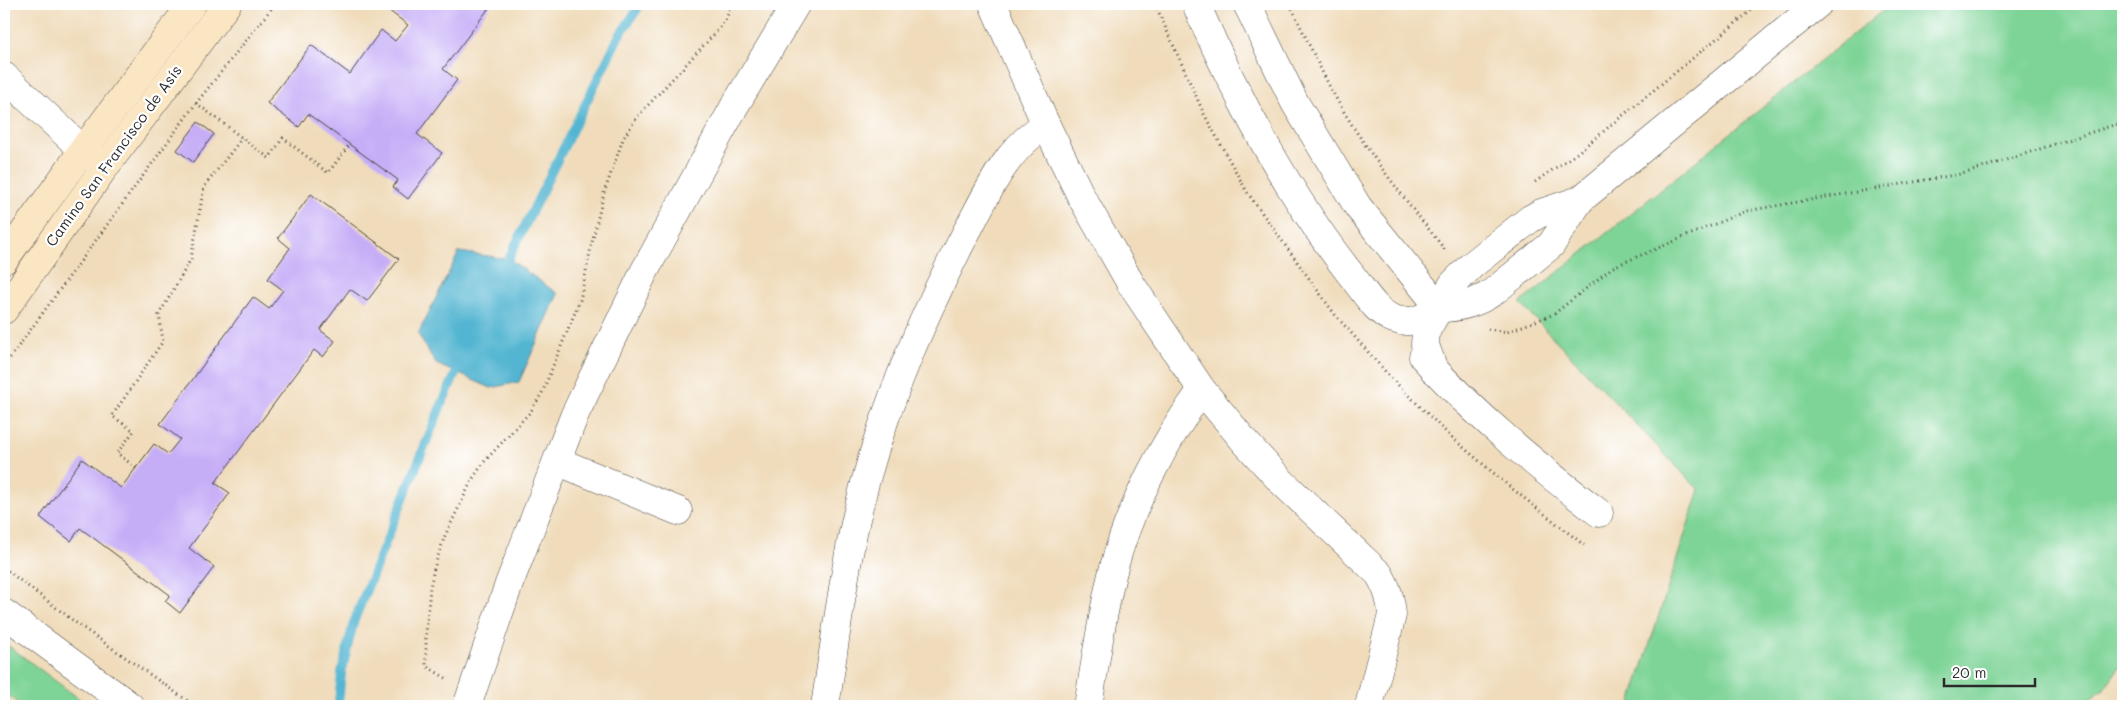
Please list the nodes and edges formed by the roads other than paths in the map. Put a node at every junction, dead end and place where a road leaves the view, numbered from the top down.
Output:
1 (192, 4) edge
2 (227, 4) edge
3 (796, 4) edge
4 (993, 4) edge
5 (1196, 4) edge
6 (1247, 4) edge
7 (1818, 4) edge
8 (4, 76) edge
9 (1046, 125) junction
10 (83, 150) junction
11 (105, 167) junction
12 (1580, 200) junction
13 (4, 260) edge
14 (1440, 308) junction
15 (4, 310) edge
16 (1383, 314) junction
17 (1434, 370) junction
18 (1202, 390) junction
19 (557, 461) junction
20 (678, 511) dead end
21 (1600, 513) dead end
22 (4, 612) edge
23 (470, 705) edge
24 (130, 706) edge
25 (825, 706) edge
26 (1088, 706) edge
27 (1369, 706) edge

1 - 10 main road, Camino San Francisco de Asís
2 - 11 main road, Camino San Francisco de Asís
3 - 19 street
4 - 9 street
5 - 16 street
6 - 14 street
7 - 12 street
8 - 10 street
9 - 18 street
9 - 25 street
10 - 11 street
10 - 13 main road, Camino San Francisco de Asís
11 - 15 main road, Camino San Francisco de Asís
12 - 14 street
12 - 14 street
14 - 16 street
14 - 17 street
16 - 17 street
17 - 21 street
18 - 26 street
18 - 27 street
19 - 20 street
19 - 23 street
22 - 24 street

